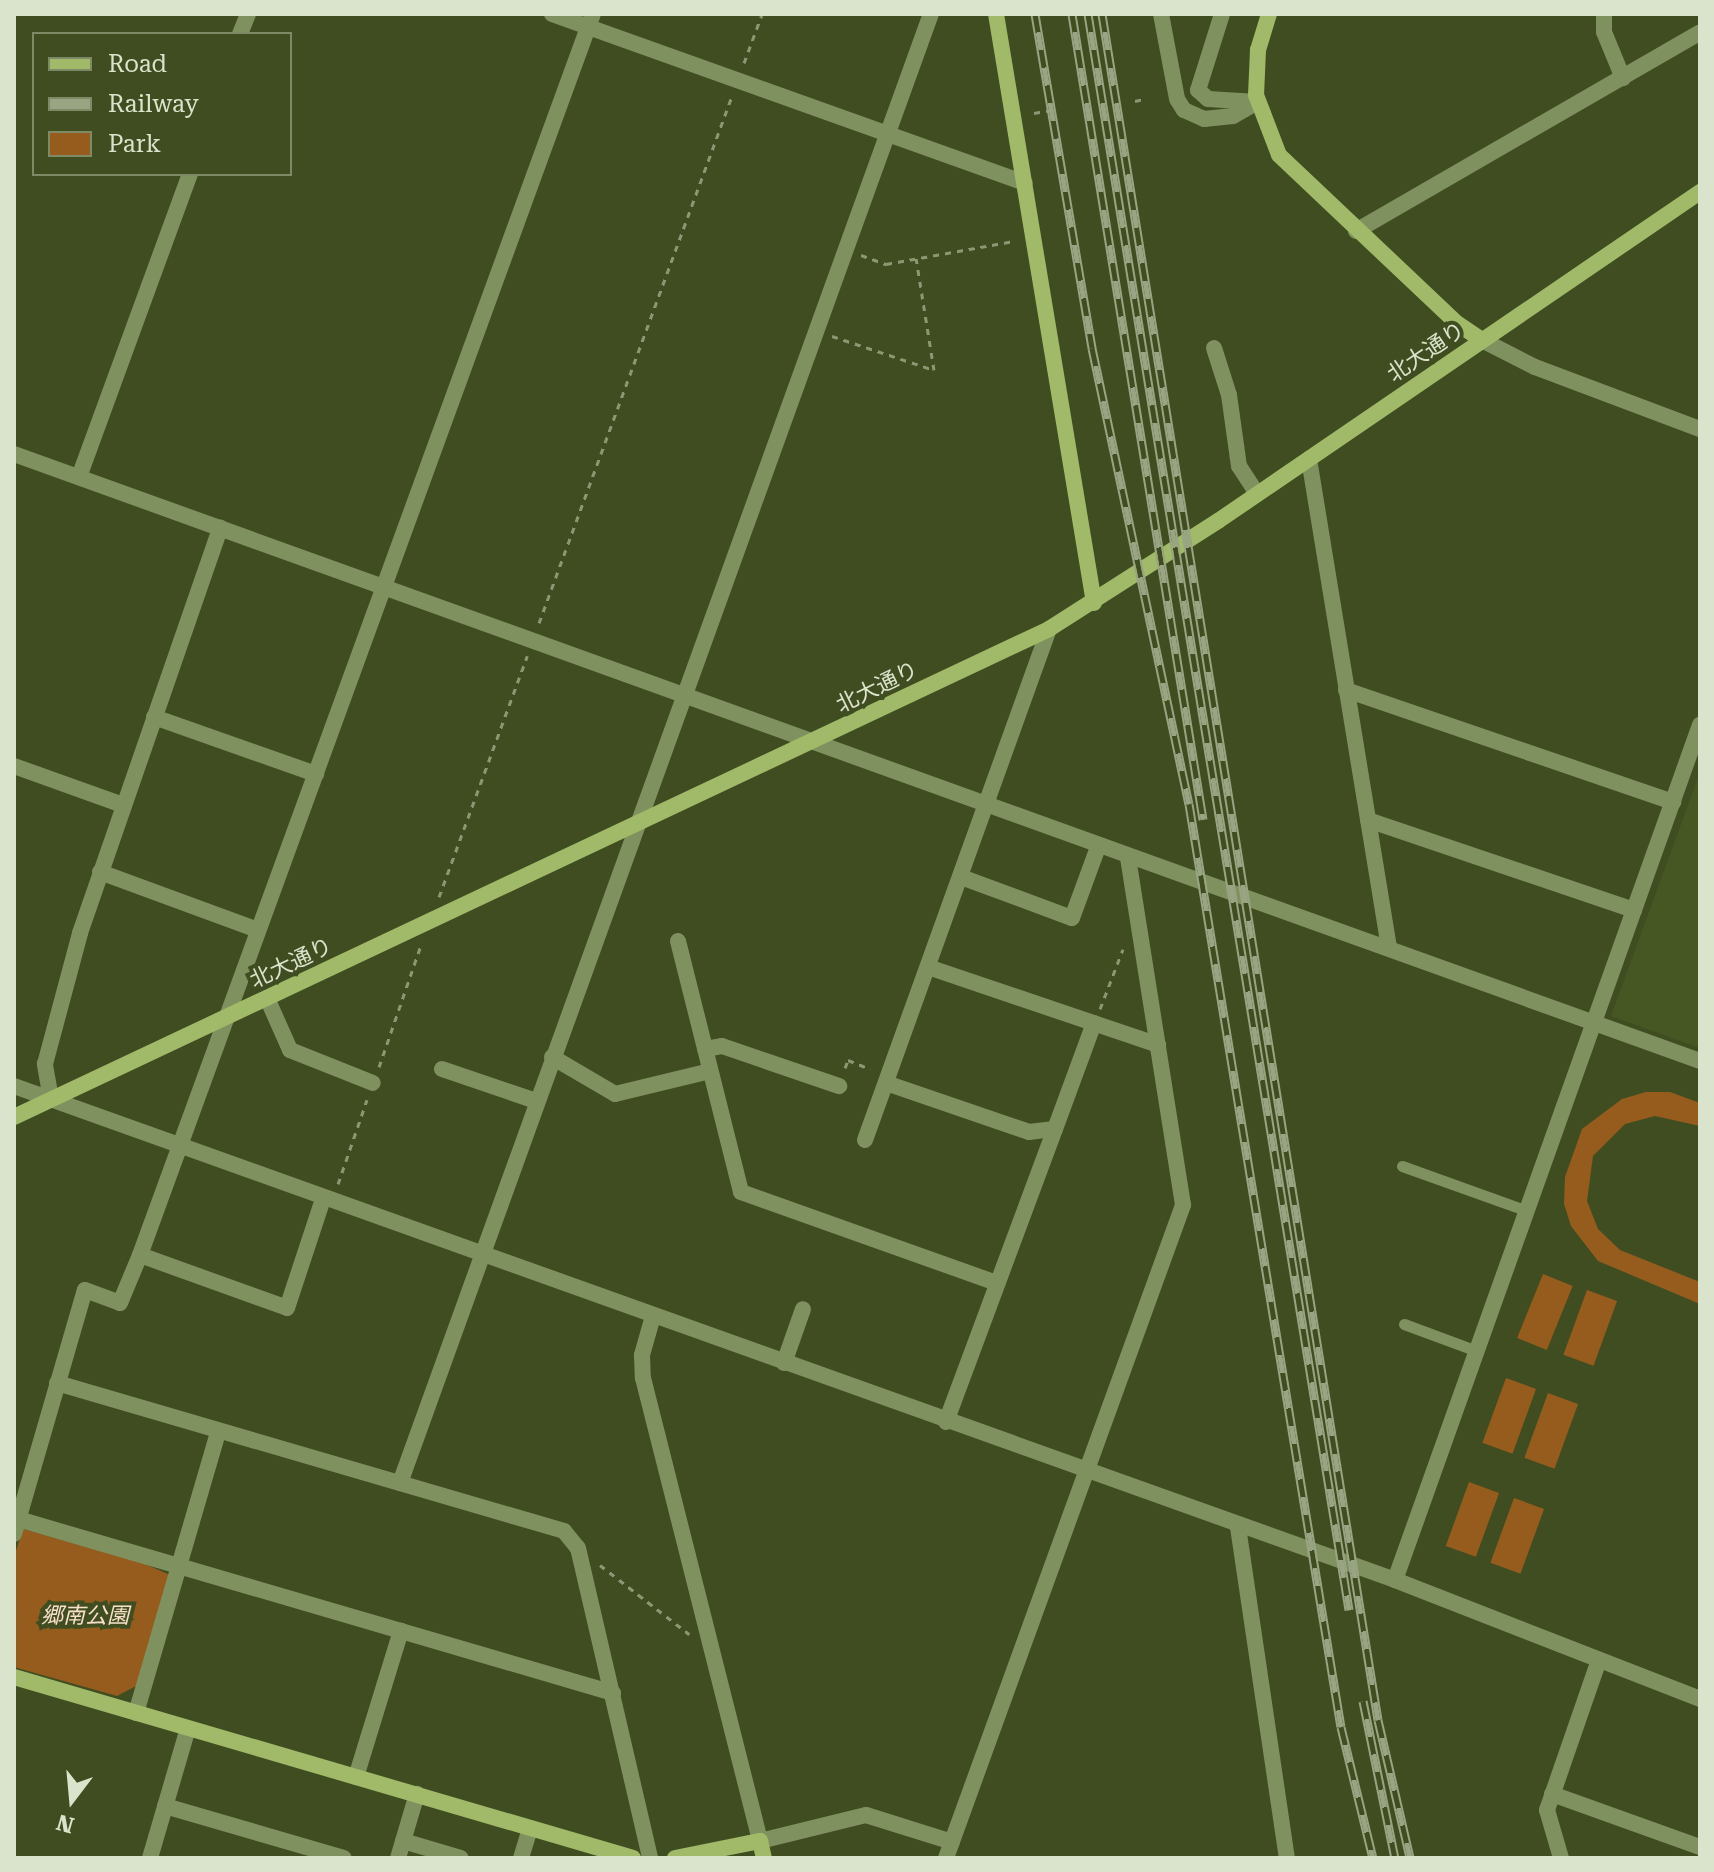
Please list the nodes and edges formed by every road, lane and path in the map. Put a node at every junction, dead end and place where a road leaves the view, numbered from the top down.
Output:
1 (552, 14) edge
2 (762, 14) edge
3 (931, 14) edge
4 (996, 14) edge
5 (1161, 14) edge
6 (1222, 14) edge
7 (1269, 14) edge
8 (1604, 14) edge
9 (590, 20) edge
10 (1700, 32) edge
11 (1623, 78) junction
12 (737, 81) junction
13 (1144, 99) dead end
14 (1135, 101) dead end
15 (1257, 102) junction
16 (1057, 109) dead end
17 (1034, 113) dead end
18 (886, 136) junction
19 (189, 176) edge
20 (1025, 183) junction
21 (1700, 192) edge
22 (1356, 231) junction
23 (1034, 238) junction
24 (844, 249) junction
25 (916, 258) junction
26 (815, 330) junction
27 (1482, 340) junction
28 (1214, 348) dead end
29 (1700, 429) edge
30 (14, 454) edge
31 (1309, 459) junction
32 (79, 477) junction
33 (1257, 494) junction
34 (220, 528) junction
35 (385, 587) junction
36 (1094, 603) junction
37 (1049, 629) junction
38 (533, 641) junction
39 (1346, 690) junction
40 (683, 695) junction
41 (154, 717) junction
42 (1700, 725) edge
43 (814, 743) junction
44 (14, 766) edge
45 (316, 774) junction
46 (1673, 802) junction
47 (123, 805) junction
48 (985, 806) junction
49 (1368, 820) junction
50 (636, 825) junction
51 (1098, 847) junction
52 (1128, 857) junction
53 (100, 872) junction
54 (961, 877) junction
55 (1634, 910) junction
56 (430, 922) junction
57 (258, 930) junction
58 (1126, 939) dead end
59 (678, 941) dead end
60 (1389, 948) junction
61 (928, 967) junction
62 (267, 998) junction
63 (226, 1017) junction
64 (1094, 1023) junction
65 (1593, 1023) junction
66 (1158, 1045) junction
67 (705, 1049) junction
68 (552, 1057) junction
69 (1700, 1061) edge
70 (442, 1069) dead end
71 (710, 1071) junction
72 (887, 1080) junction
73 (373, 1083) junction
74 (14, 1086) edge
75 (839, 1086) joint
76 (51, 1099) junction
77 (536, 1101) junction
78 (14, 1117) edge
79 (1055, 1129) junction
80 (865, 1140) dead end
81 (182, 1147) junction
82 (1402, 1166) dead end
83 (328, 1201) junction
84 (1528, 1211) junction
85 (140, 1255) junction
86 (482, 1255) junction
87 (997, 1283) junction
88 (803, 1309) dead end
89 (653, 1316) junction
90 (1404, 1324) dead end
91 (1477, 1351) junction
92 (784, 1363) junction
93 (57, 1383) junction
94 (946, 1422) junction
95 (218, 1432) junction
96 (1087, 1473) junction
97 (400, 1483) junction
98 (16, 1526) edge
99 (1238, 1527) junction
100 (578, 1548) junction
101 (178, 1564) junction
102 (1395, 1580) junction
103 (401, 1631) junction
104 (713, 1652) junction
105 (1598, 1663) junction
106 (14, 1677) edge
107 (613, 1693) junction
108 (1700, 1699) edge
109 (136, 1713) junction
110 (188, 1728) junction
111 (356, 1777) junction
112 (417, 1794) junction
113 (1552, 1794) junction
114 (165, 1806) junction
115 (530, 1828) junction
116 (403, 1841) junction
117 (760, 1841) junction
118 (1700, 1847) edge
119 (949, 1850) edge
120 (600, 1853) edge
121 (150, 1858) edge
122 (344, 1858) edge
123 (398, 1858) edge
124 (461, 1858) edge
125 (521, 1858) edge
126 (633, 1858) edge
127 (650, 1858) edge
128 (675, 1858) edge
129 (764, 1858) edge
130 (1287, 1858) edge
131 (1561, 1858) edge

1 - 9 street
2 - 12 path
3 - 18 street
4 - 20 street
5 - 15 street
6 - 15 street
7 - 15 street
8 - 11 street
9 - 12 street
9 - 35 street
10 - 11 street
11 - 22 street
12 - 18 street
12 - 38 path
13 - 14 path
15 - 22 street
16 - 17 path
18 - 20 street
18 - 24 street
19 - 32 street
20 - 23 street
21 - 27 street, 北大通り
22 - 27 street
23 - 25 path
23 - 36 street
24 - 25 path
24 - 26 street
25 - 26 path
26 - 40 street
27 - 29 street
27 - 31 street, 北大通り
28 - 33 street
30 - 32 street
31 - 33 street, 北大通り
31 - 39 street
32 - 34 street
33 - 36 street, 北大通り
34 - 35 street
34 - 41 street
35 - 38 street
35 - 45 street
36 - 37 street, 北大通り
37 - 43 street, 北大通り
37 - 48 street
38 - 40 street
38 - 56 path
39 - 46 street
39 - 49 street
40 - 43 street
40 - 50 street
41 - 45 street
41 - 47 street
42 - 46 street
43 - 48 street
43 - 50 street, 北大通り
44 - 47 street
45 - 57 street
46 - 55 street
47 - 53 street
48 - 51 street
48 - 54 street
49 - 55 street
49 - 60 street
50 - 56 street, 北大通り
50 - 68 street
51 - 52 street
51 - 54 street
52 - 60 street
52 - 66 street
53 - 57 street
53 - 76 street
54 - 61 street
55 - 65 street
56 - 62 street, 北大通り
56 - 73 path
57 - 63 street
58 - 64 path
59 - 67 street
60 - 65 street
61 - 64 street
61 - 72 street
62 - 63 street, 北大通り
62 - 73 street
63 - 76 street, 北大通り
63 - 81 street
64 - 66 street
64 - 79 street
65 - 69 street
65 - 84 street
66 - 96 street
67 - 71 street
67 - 75 street
68 - 71 street
68 - 77 street
70 - 77 street
71 - 87 street
72 - 75 path
72 - 79 street
72 - 80 street
73 - 83 path
74 - 76 street
76 - 78 street, 北大通り
76 - 81 street
77 - 86 street
79 - 87 street
81 - 83 street
81 - 85 street
82 - 84 lane
83 - 85 street
83 - 86 street
84 - 91 street
85 - 93 street
86 - 89 street
86 - 97 street
87 - 94 street
88 - 92 street
89 - 92 street
89 - 104 street
90 - 91 lane
91 - 102 street
92 - 94 street
93 - 95 street
93 - 98 street
94 - 96 street
95 - 97 street
95 - 101 street
96 - 99 street
96 - 119 street
97 - 100 street
98 - 101 street
99 - 102 street
99 - 130 street
100 - 104 path
100 - 107 street
101 - 103 street
101 - 109 street
102 - 105 street
103 - 107 street
103 - 111 street
104 - 117 street
105 - 108 street
105 - 113 street
106 - 109 street
107 - 127 street
109 - 110 street
110 - 111 street
110 - 114 street
111 - 112 street
112 - 115 street
112 - 116 street
113 - 118 street
113 - 131 street
114 - 121 street
114 - 122 street
115 - 120 street
115 - 125 street
116 - 123 street
116 - 124 street
117 - 119 street
117 - 128 street
117 - 129 street
120 - 126 street

